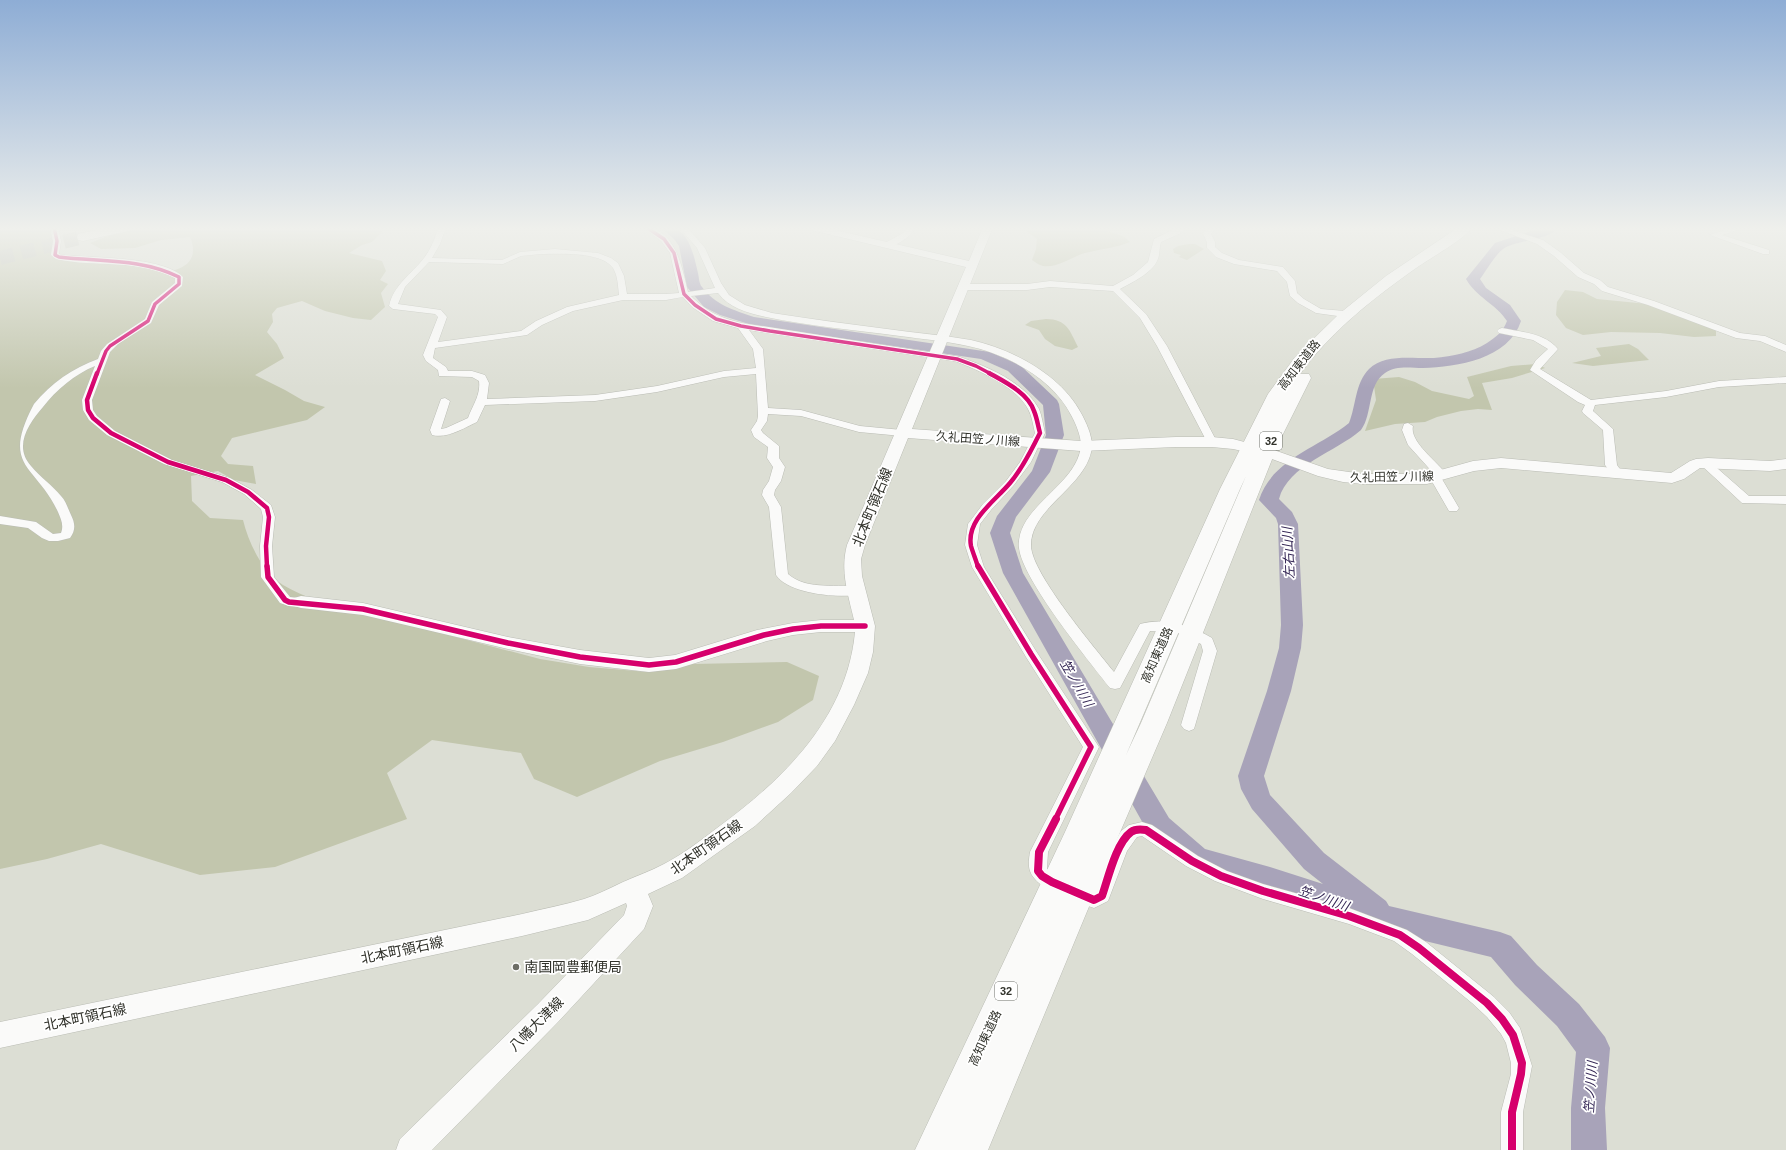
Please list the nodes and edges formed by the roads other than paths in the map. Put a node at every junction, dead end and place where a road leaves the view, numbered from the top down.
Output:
1 (179, 281) edge
2 (406, 281) edge
3 (621, 281) edge
4 (683, 281) edge
5 (715, 281) edge
6 (967, 281) edge
7 (1130, 281) edge
8 (1290, 281) edge
9 (1390, 281) edge
10 (1402, 281) edge
11 (1594, 281) edge
12 (964, 287) junction
13 (1115, 289) junction
14 (718, 290) junction
15 (688, 294) junction
16 (623, 297) junction
17 (1345, 314) junction
18 (741, 326) junction
19 (1507, 332) dead end
20 (432, 346) junction
21 (938, 347) junction
22 (1786, 349) edge
23 (101, 361) junction
24 (760, 370) junction
25 (1786, 380) edge
26 (445, 401) dead end
27 (481, 402) junction
28 (1590, 403) junction
29 (762, 411) junction
30 (1408, 426) dead end
31 (902, 433) junction
32 (1212, 442) junction
33 (1038, 443) junction
34 (1084, 446) junction
35 (1258, 450) junction
36 (1705, 463) junction
37 (1786, 464) edge
38 (1616, 472) junction
39 (1439, 477) junction
40 (1786, 500) edge
41 (1453, 508) dead end
42 (0, 520) edge
43 (857, 592) junction
44 (301, 602) joint
45 (865, 626) junction
46 (1169, 626) junction
47 (1192, 632) junction
48 (1189, 725) dead end
49 (1090, 838) junction
50 (634, 889) junction
51 (1067, 889) junction
52 (0, 1035) edge
53 (411, 1150) edge
54 (934, 1150) edge
55 (969, 1150) edge
56 (1512, 1150) edge

1 - 23 street
2 - 20 street
3 - 16 street
4 - 15 street
5 - 14 street
6 - 12 main road, 北本町領石線
7 - 13 street
8 - 17 street
9 - 17 highway, 高知東道路 / 32
10 - 35 highway, 高知東道路 / 32
11 - 22 street
12 - 13 street
12 - 21 main road, 北本町領石線
13 - 32 street
14 - 15 street
14 - 21 street
15 - 16 street
15 - 18 street
16 - 20 street
17 - 35 highway, 高知東道路 / 32
18 - 21 street
18 - 24 street
19 - 28 street
20 - 27 street
21 - 31 main road, 北本町領石線
21 - 33 street
21 - 34 street
23 - 42 street
23 - 44 street
24 - 27 street
24 - 29 street
25 - 28 street
26 - 27 street
28 - 38 street
29 - 31 street
29 - 43 street
30 - 39 street
31 - 33 main road, 久礼田笠ノ川線
31 - 43 main road, 北本町領石線
32 - 34 main road, 久礼田笠ノ川線
32 - 35 main road, 久礼田笠ノ川線
33 - 34 main road, 久礼田笠ノ川線
33 - 51 street
34 - 46 street
35 - 39 main road, 久礼田笠ノ川線
35 - 46 highway, 高知東道路 / 32
35 - 47 highway, 高知東道路 / 32
36 - 37 main road, 久礼田笠ノ川線
36 - 38 main road, 久礼田笠ノ川線
36 - 40 street
38 - 39 main road, 久礼田笠ノ川線
39 - 41 street
43 - 45 main road, 北本町領石線
44 - 45 main road
45 - 50 main road, 北本町領石線
46 - 47 street
46 - 49 highway, 高知東道路 / 32
47 - 48 street
47 - 49 highway, 高知東道路 / 32
49 - 51 highway, 高知東道路 / 32
50 - 52 main road, 北本町領石線
50 - 53 main road, 八幡大津線
51 - 54 highway, 高知東道路 / 32
51 - 55 highway, 高知東道路 / 32
51 - 56 street

